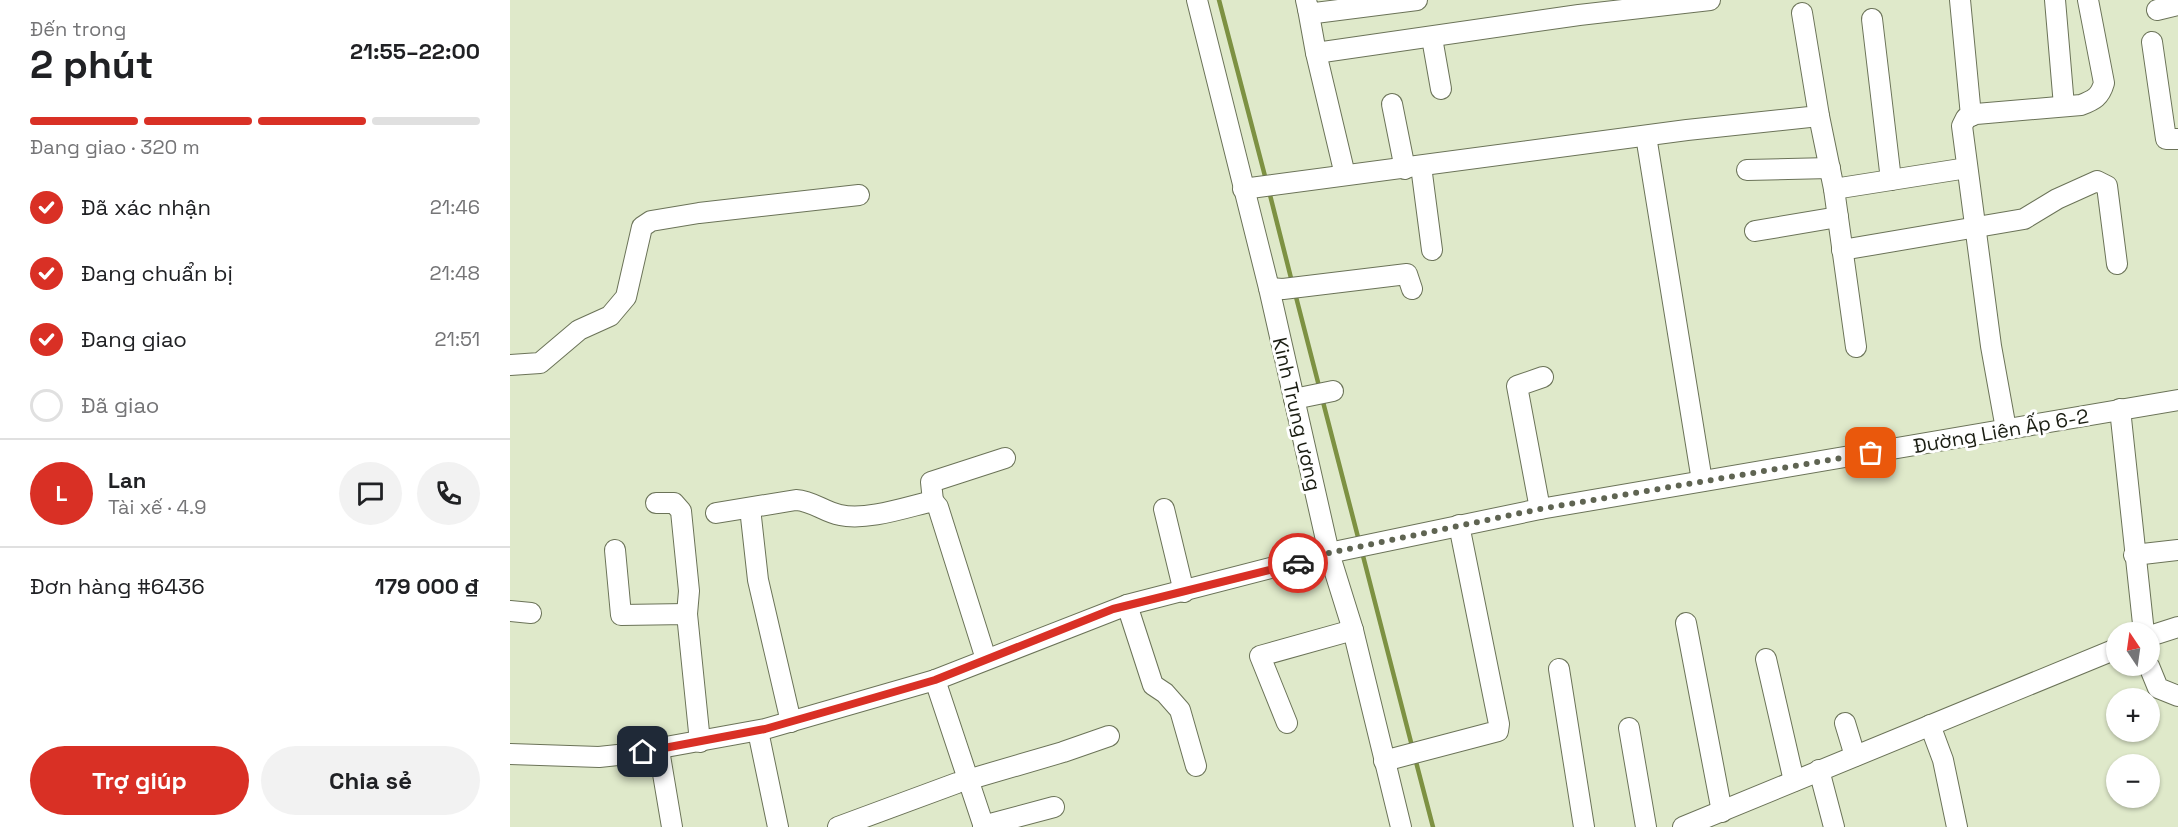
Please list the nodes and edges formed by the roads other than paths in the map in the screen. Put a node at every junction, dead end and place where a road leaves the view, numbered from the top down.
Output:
1 (1197, 0) edge
2 (1417, 0) edge
3 (1710, 0) edge
4 (1960, 0) edge
5 (2055, 0) edge
6 (2088, 0) edge
7 (1370, 3) edge
8 (1307, 4) edge
9 (2178, 5) edge
10 (2157, 10) dead end
11 (1802, 13) dead end
12 (1872, 19) dead end
13 (1432, 38) junction
14 (2152, 42) dead end
15 (1316, 53) junction
16 (1441, 89) dead end
17 (1392, 104) dead end
18 (2064, 106) junction
19 (1819, 116) junction
20 (1971, 116) junction
21 (1646, 136) junction
22 (2178, 139) edge
23 (1413, 167) junction
24 (1830, 168) junction
25 (1967, 168) junction
26 (1747, 170) dead end
27 (1345, 175) junction
28 (1891, 180) junction
29 (1248, 188) junction
30 (1834, 189) junction
31 (859, 195) dead end
32 (1838, 217) junction
33 (1974, 226) junction
34 (1755, 231) dead end
35 (1432, 250) dead end
36 (1842, 250) junction
37 (2117, 264) dead end
38 (1276, 289) junction
39 (1412, 289) dead end
40 (1856, 347) dead end
41 (510, 365) edge
42 (1543, 377) dead end
43 (1333, 392) dead end
44 (1294, 399) junction
45 (2178, 400) edge
46 (2120, 409) junction
47 (2006, 429) junction
48 (1005, 458) dead end
49 (1702, 481) junction
50 (933, 501) junction
51 (656, 503) dead end
52 (750, 508) junction
53 (1164, 509) dead end
54 (1540, 509) junction
55 (716, 513) dead end
56 (1459, 525) junction
57 (615, 550) dead end
58 (2178, 550) edge
59 (1336, 552) junction
60 (2134, 555) junction
61 (1184, 592) junction
62 (1127, 605) junction
63 (510, 611) edge
64 (531, 614) dead end
65 (687, 614) junction
66 (1686, 622) dead end
67 (2143, 622) edge
68 (2178, 627) edge
69 (1353, 630) junction
70 (2160, 633) edge
71 (2106, 653) edge
72 (986, 659) junction
73 (1766, 659) dead end
74 (1558, 669) dead end
75 (2151, 676) edge
76 (935, 680) junction
77 (2178, 696) edge
78 (791, 722) junction
79 (1287, 723) dead end
80 (1845, 723) dead end
81 (1930, 725) junction
82 (1629, 728) dead end
83 (758, 731) junction
84 (1109, 736) dead end
85 (700, 742) junction
86 (659, 750) junction
87 (510, 754) edge
88 (1855, 756) junction
89 (1384, 761) junction
90 (1197, 766) dead end
91 (1819, 770) junction
92 (967, 780) junction
93 (1794, 781) junction
94 (1054, 807) dead end
95 (1722, 812) junction
96 (845, 826) edge
97 (672, 827) edge
98 (778, 827) edge
99 (983, 827) edge
100 (1401, 827) edge
101 (1584, 827) edge
102 (1646, 827) edge
103 (1683, 827) edge
104 (1834, 827) edge
105 (1957, 827) edge

1 - 29 street, Kinh Trung ương
2 - 7 street
3 - 13 street
4 - 20 street
5 - 18 street
6 - 18 street
7 - 8 street
8 - 15 street
9 - 10 street
11 - 19 street
12 - 28 street
13 - 15 street
13 - 16 street
14 - 22 street
15 - 27 street
17 - 23 street
18 - 20 street
19 - 21 street
19 - 24 street
20 - 25 street
21 - 23 street
21 - 49 street
23 - 27 street
23 - 35 street
24 - 26 street
24 - 30 street
25 - 28 street
25 - 33 street
27 - 29 street
28 - 30 street
29 - 38 street, Kinh Trung ương
30 - 32 street
31 - 41 street
32 - 34 street
32 - 36 street
33 - 36 street
33 - 37 street
33 - 47 street
36 - 40 street
38 - 39 street
38 - 44 street, Kinh Trung ương
42 - 54 street
43 - 44 street
44 - 59 street, Kinh Trung ương
45 - 46 street, Đường Liên Ấp 6-2
46 - 47 street, Đường Liên Ấp 6-2
46 - 60 street
47 - 49 street, Đường Liên Ấp 6-2
48 - 50 street
49 - 54 street, Đường Liên Ấp 6-2
50 - 52 street
50 - 72 street
51 - 65 street
52 - 55 street
52 - 78 street
53 - 61 street
54 - 56 street, Đường Liên Ấp 6-2
56 - 59 street, Đường Liên Ấp 6-2
56 - 89 street
57 - 65 street
58 - 60 street
59 - 61 street, Đường Liên Ấp 6-2
59 - 69 street, Kinh Trung ương
60 - 67 street
61 - 62 street, Đường Liên Ấp 6-2
62 - 72 street, Đường Liên Ấp 6-2
62 - 90 street
63 - 64 street
65 - 85 street
66 - 95 street
68 - 70 street
69 - 79 street
69 - 89 street, Kinh Trung ương
71 - 81 street
72 - 76 street, Đường Liên Ấp 6-2
73 - 93 street
74 - 101 street
75 - 77 street
76 - 78 street, Đường Liên Ấp 6-2
76 - 92 street
78 - 83 street, Đường Liên Ấp 6-2
80 - 88 street
81 - 88 street
81 - 105 street
82 - 102 street
83 - 85 street, Đường Liên Ấp 6-2
83 - 98 street
84 - 92 street
85 - 86 street, Đường Liên Ấp 6-2
86 - 87 street, Đường Liên Ấp 6-2
86 - 97 street
88 - 91 street
89 - 100 street, Kinh Trung ương
91 - 93 street
91 - 104 street
92 - 96 street
92 - 99 street
93 - 95 street
94 - 99 street
95 - 103 street

